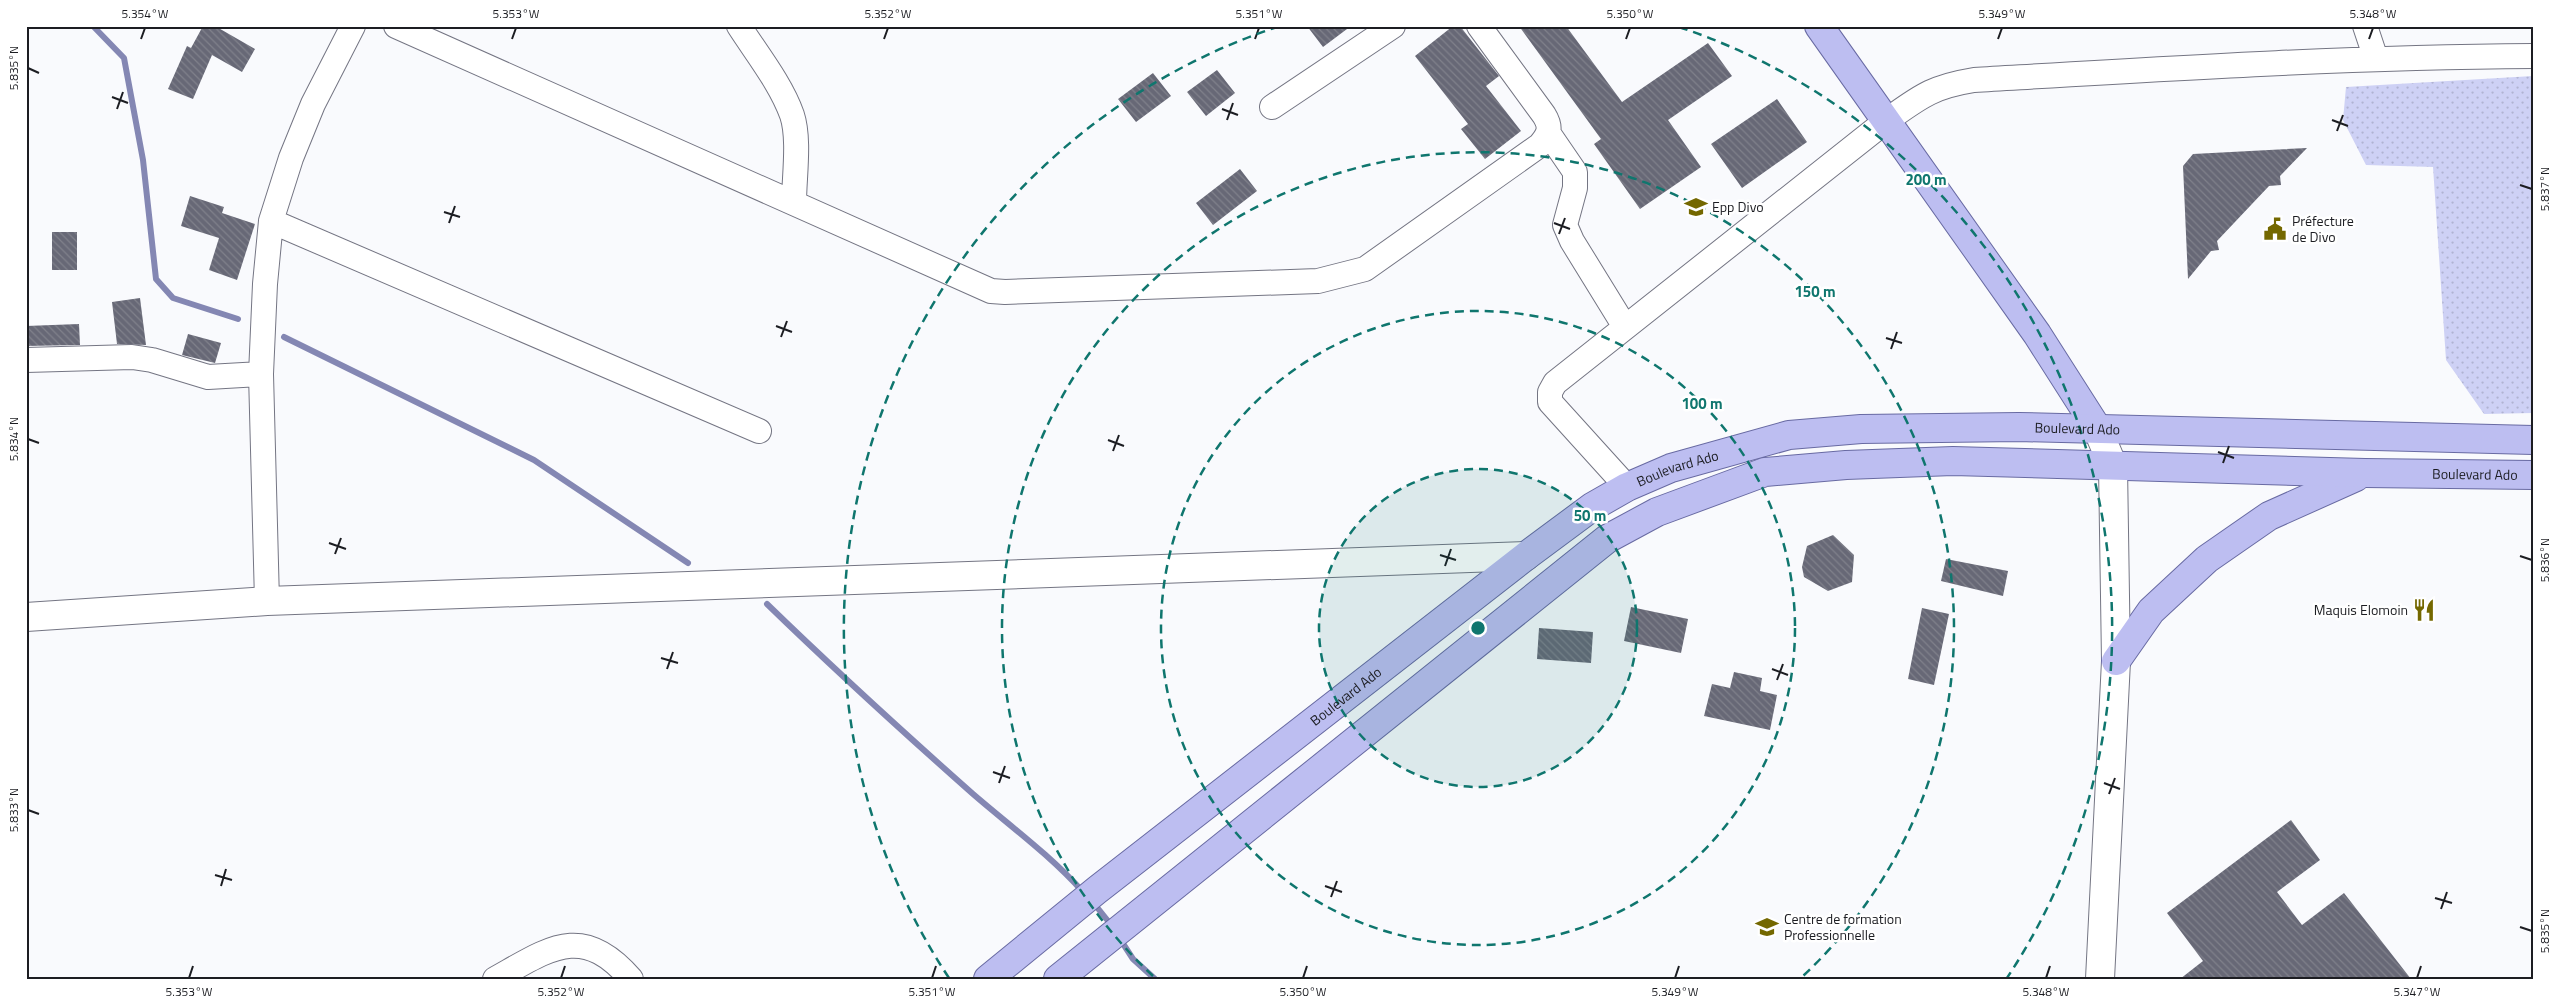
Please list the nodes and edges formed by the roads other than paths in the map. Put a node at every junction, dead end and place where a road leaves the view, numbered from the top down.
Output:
1 (353, 26) edge
2 (396, 26) edge
3 (739, 26) edge
4 (1393, 26) edge
5 (1479, 26) edge
6 (1819, 26) edge
7 (2365, 26) edge
8 (2533, 56) edge
9 (2376, 59) junction
10 (1272, 107) dead end
11 (1886, 121) junction
12 (1549, 134) junction
13 (794, 203) junction
14 (271, 221) junction
15 (1625, 327) junction
16 (26, 360) edge
17 (261, 374) junction
18 (2097, 428) junction
19 (759, 431) dead end
20 (2533, 440) edge
21 (2114, 466) junction
22 (2365, 473) junction
23 (2533, 475) edge
24 (1627, 486) junction
25 (1526, 556) junction
26 (267, 601) junction
27 (26, 617) edge
28 (2116, 662) junction
29 (495, 979) edge
30 (631, 979) edge
31 (988, 979) edge
32 (1058, 979) edge
33 (2100, 979) edge

1 - 14 street
2 - 13 street
3 - 13 street
4 - 10 street
5 - 12 street
6 - 11 main road
7 - 9 street
8 - 9 street
9 - 11 street
11 - 15 street
11 - 18 main road
12 - 13 street
12 - 15 street
14 - 17 street
14 - 19 street
15 - 24 street
16 - 17 street
17 - 26 street
18 - 20 main road, Boulevard Ado
18 - 21 street
18 - 24 main road, Boulevard Ado
21 - 22 main road, Boulevard Ado
21 - 28 street
21 - 32 main road, Boulevard Ado
22 - 23 main road, Boulevard Ado
22 - 28 main road
24 - 25 main road, Boulevard Ado
25 - 26 street
25 - 31 main road, Boulevard Ado
26 - 27 street
28 - 33 street
29 - 30 street

